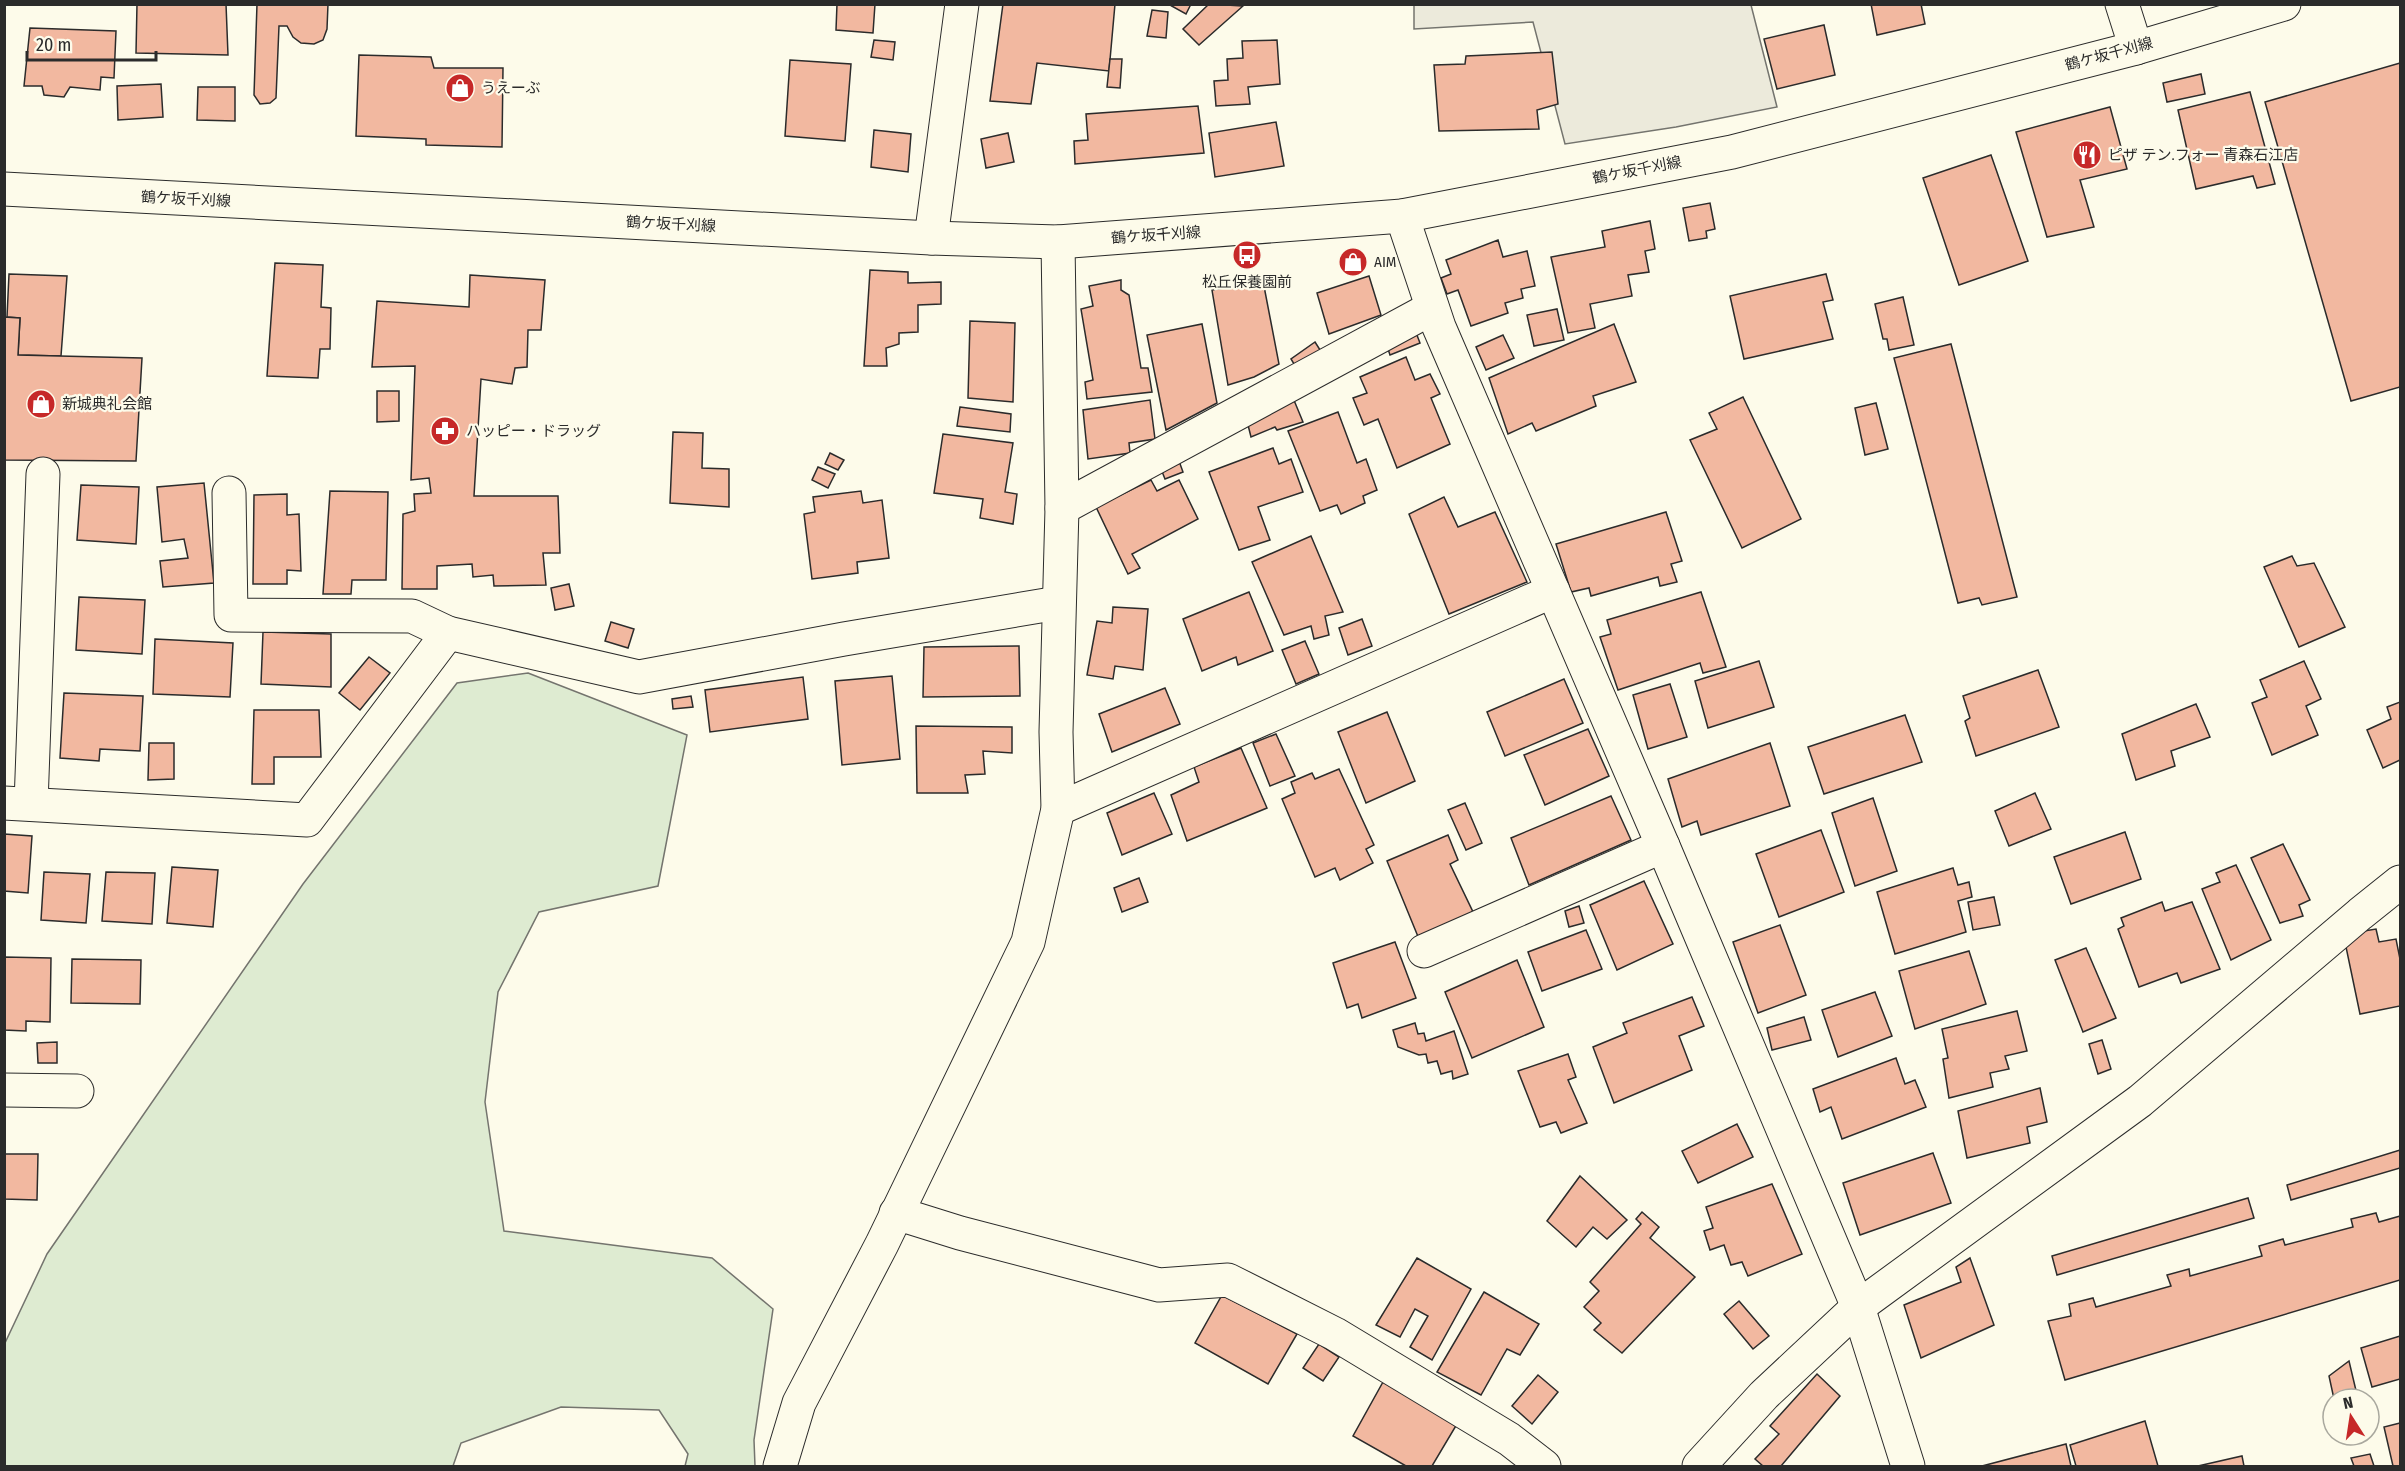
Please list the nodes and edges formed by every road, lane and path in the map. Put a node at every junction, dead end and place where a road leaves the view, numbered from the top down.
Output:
1 (962, 4) edge
2 (2122, 4) edge
3 (2284, 4) edge
4 (2136, 48) junction
5 (4, 189) edge
6 (1402, 216) junction
7 (931, 238) junction
8 (1058, 242) junction
9 (1432, 308) junction
10 (43, 474) dead end
11 (229, 493) dead end
12 (1062, 508) junction
13 (1553, 591) junction
14 (1058, 603) junction
15 (448, 633) junction
16 (18, 804) edge
17 (1058, 809) junction
18 (1663, 846) junction
19 (2400, 882) edge
20 (1424, 951) dead end
21 (4, 1090) edge
22 (76, 1091) dead end
23 (896, 1213) junction
24 (1858, 1307) junction
25 (780, 1467) edge
26 (1544, 1467) edge
27 (1699, 1467) edge
28 (1908, 1467) edge

1 - 7 street
2 - 4 street
3 - 4 street, 鶴ケ坂千刈線
4 - 6 street, 鶴ケ坂千刈線
5 - 7 street, 鶴ケ坂千刈線
6 - 8 street, 鶴ケ坂千刈線
6 - 9 street
7 - 8 street, 鶴ケ坂千刈線
8 - 12 street
9 - 12 street
9 - 13 street
10 - 16 street
11 - 15 street
12 - 14 street
13 - 17 street
13 - 18 street
14 - 15 street
14 - 17 street
15 - 16 street
17 - 23 street
18 - 20 street
18 - 24 street
19 - 24 street
21 - 22 street
23 - 25 street
23 - 26 street
24 - 27 street
24 - 28 street

